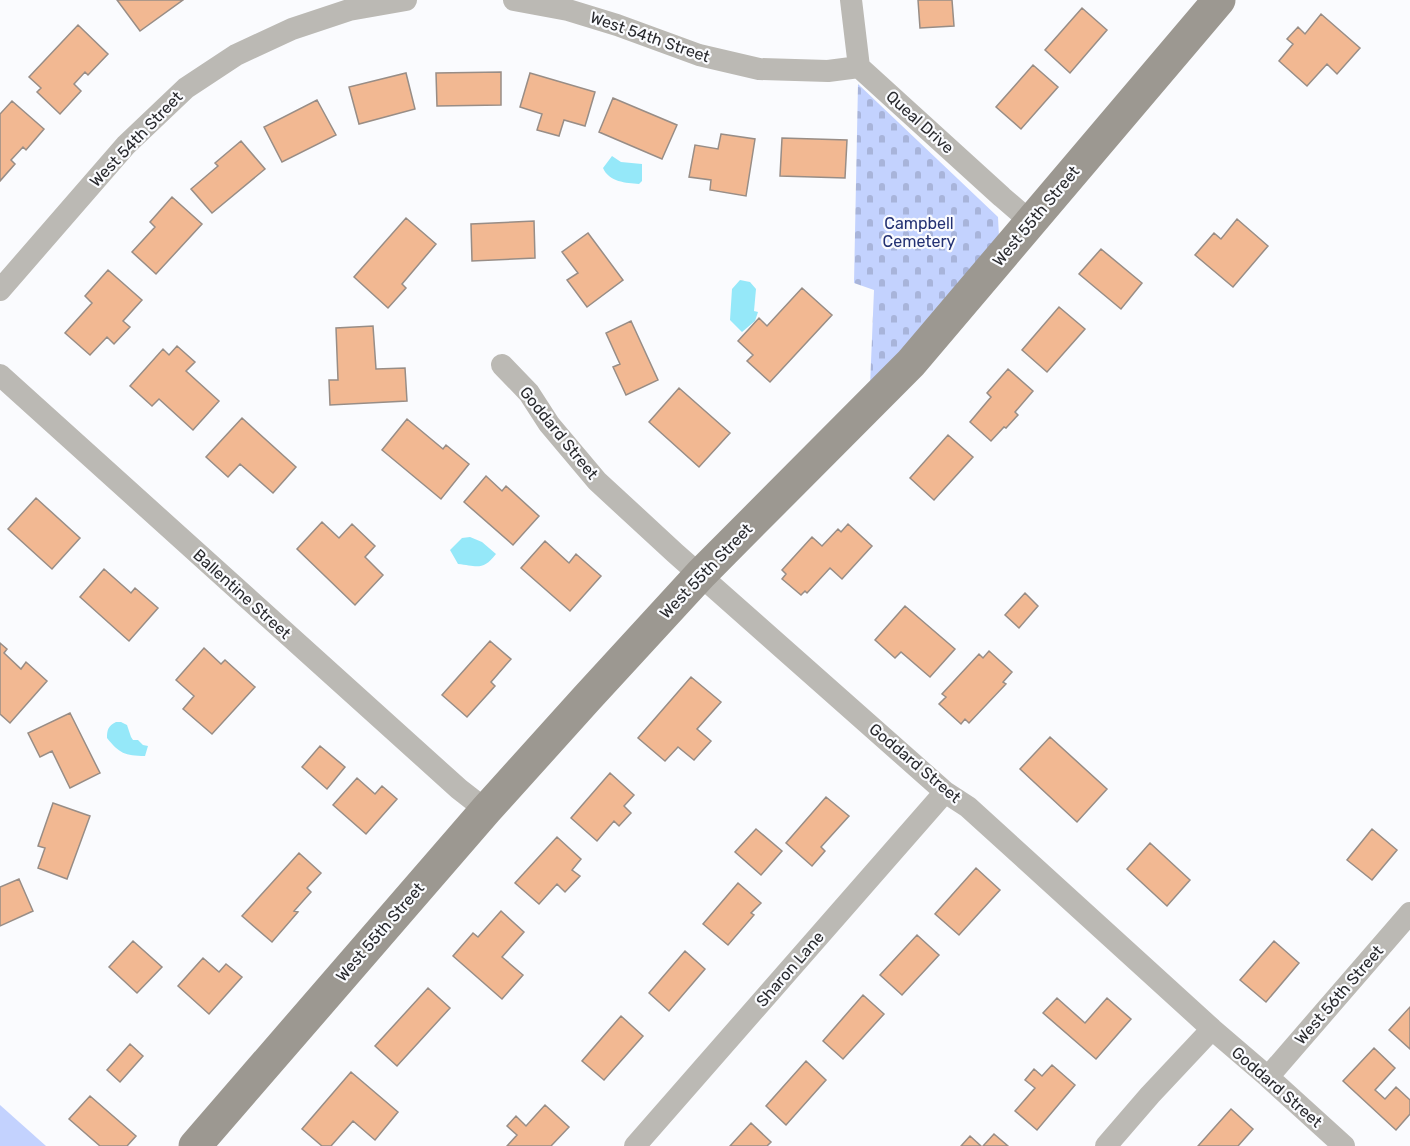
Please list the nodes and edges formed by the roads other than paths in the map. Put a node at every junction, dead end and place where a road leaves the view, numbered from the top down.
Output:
1 (406, 0) edge
2 (514, 0) edge
3 (851, 0) edge
4 (1219, 0) edge
5 (859, 67) junction
6 (1031, 222) junction
7 (0, 290) edge
8 (502, 365) dead end
9 (0, 375) edge
10 (701, 574) junction
11 (945, 792) junction
12 (486, 810) junction
13 (1410, 913) edge
14 (1212, 1029) junction
15 (1268, 1077) junction
16 (195, 1146) edge
17 (635, 1146) edge
18 (1106, 1146) edge
19 (1344, 1146) edge

1 - 7 street, West 54th Street
2 - 5 street, West 54th Street
3 - 5 street
4 - 6 street, West 55th Street
5 - 6 street, Queal Drive
6 - 10 street, West 55th Street
8 - 10 street, Goddard Street
9 - 12 street, Ballentine Street
10 - 11 street, Goddard Street
10 - 12 street, West 55th Street
11 - 14 street, Goddard Street
11 - 17 street, Sharon Lane
12 - 16 street, West 55th Street
13 - 15 street, West 56th Street
14 - 15 street, Goddard Street
14 - 18 street
15 - 19 street, Goddard Street

